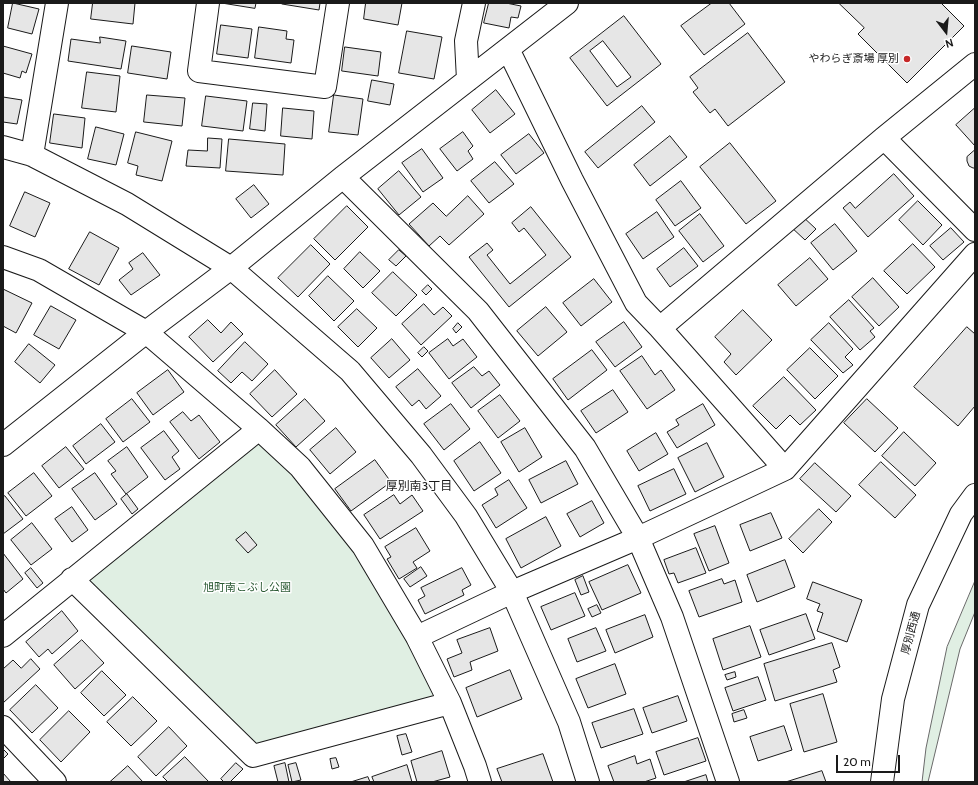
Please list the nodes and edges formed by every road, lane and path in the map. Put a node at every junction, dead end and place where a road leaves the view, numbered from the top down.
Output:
1 (57, 3) edge
2 (208, 3) edge
3 (338, 3) edge
4 (474, 3) edge
5 (567, 3) edge
6 (508, 49) junction
7 (975, 64) edge
8 (468, 80) junction
9 (884, 138) junction
10 (3, 147) edge
11 (32, 155) junction
12 (343, 178) junction
13 (975, 230) edge
14 (975, 254) edge
15 (3, 257) edge
16 (231, 268) junction
17 (660, 328) junction
18 (146, 332) junction
19 (259, 430) junction
20 (3, 445) edge
21 (785, 469) junction
22 (975, 495) edge
23 (638, 538) junction
24 (72, 579) junction
25 (512, 592) junction
26 (3, 636) edge
27 (417, 637) junction
28 (450, 703) junction
29 (3, 727) edge
30 (52, 781) edge
31 (480, 782) edge
32 (588, 782) edge
33 (728, 782) edge
34 (882, 782) edge

1 - 11 street
2 - 3 street
4 - 8 street
5 - 6 street
6 - 8 street
6 - 17 street
7 - 9 street
8 - 12 street
9 - 13 street
9 - 17 street
10 - 11 street
11 - 16 street
12 - 16 street
12 - 23 street
14 - 21 street
15 - 18 street
16 - 18 street
16 - 25 street
17 - 21 street
18 - 19 street
18 - 20 street
19 - 24 street
19 - 27 street
21 - 23 street
22 - 34 street, 厚別西通
23 - 25 street
23 - 33 street
24 - 26 street
24 - 28 street
25 - 27 street
25 - 32 street
27 - 28 street
28 - 31 street
29 - 30 street

